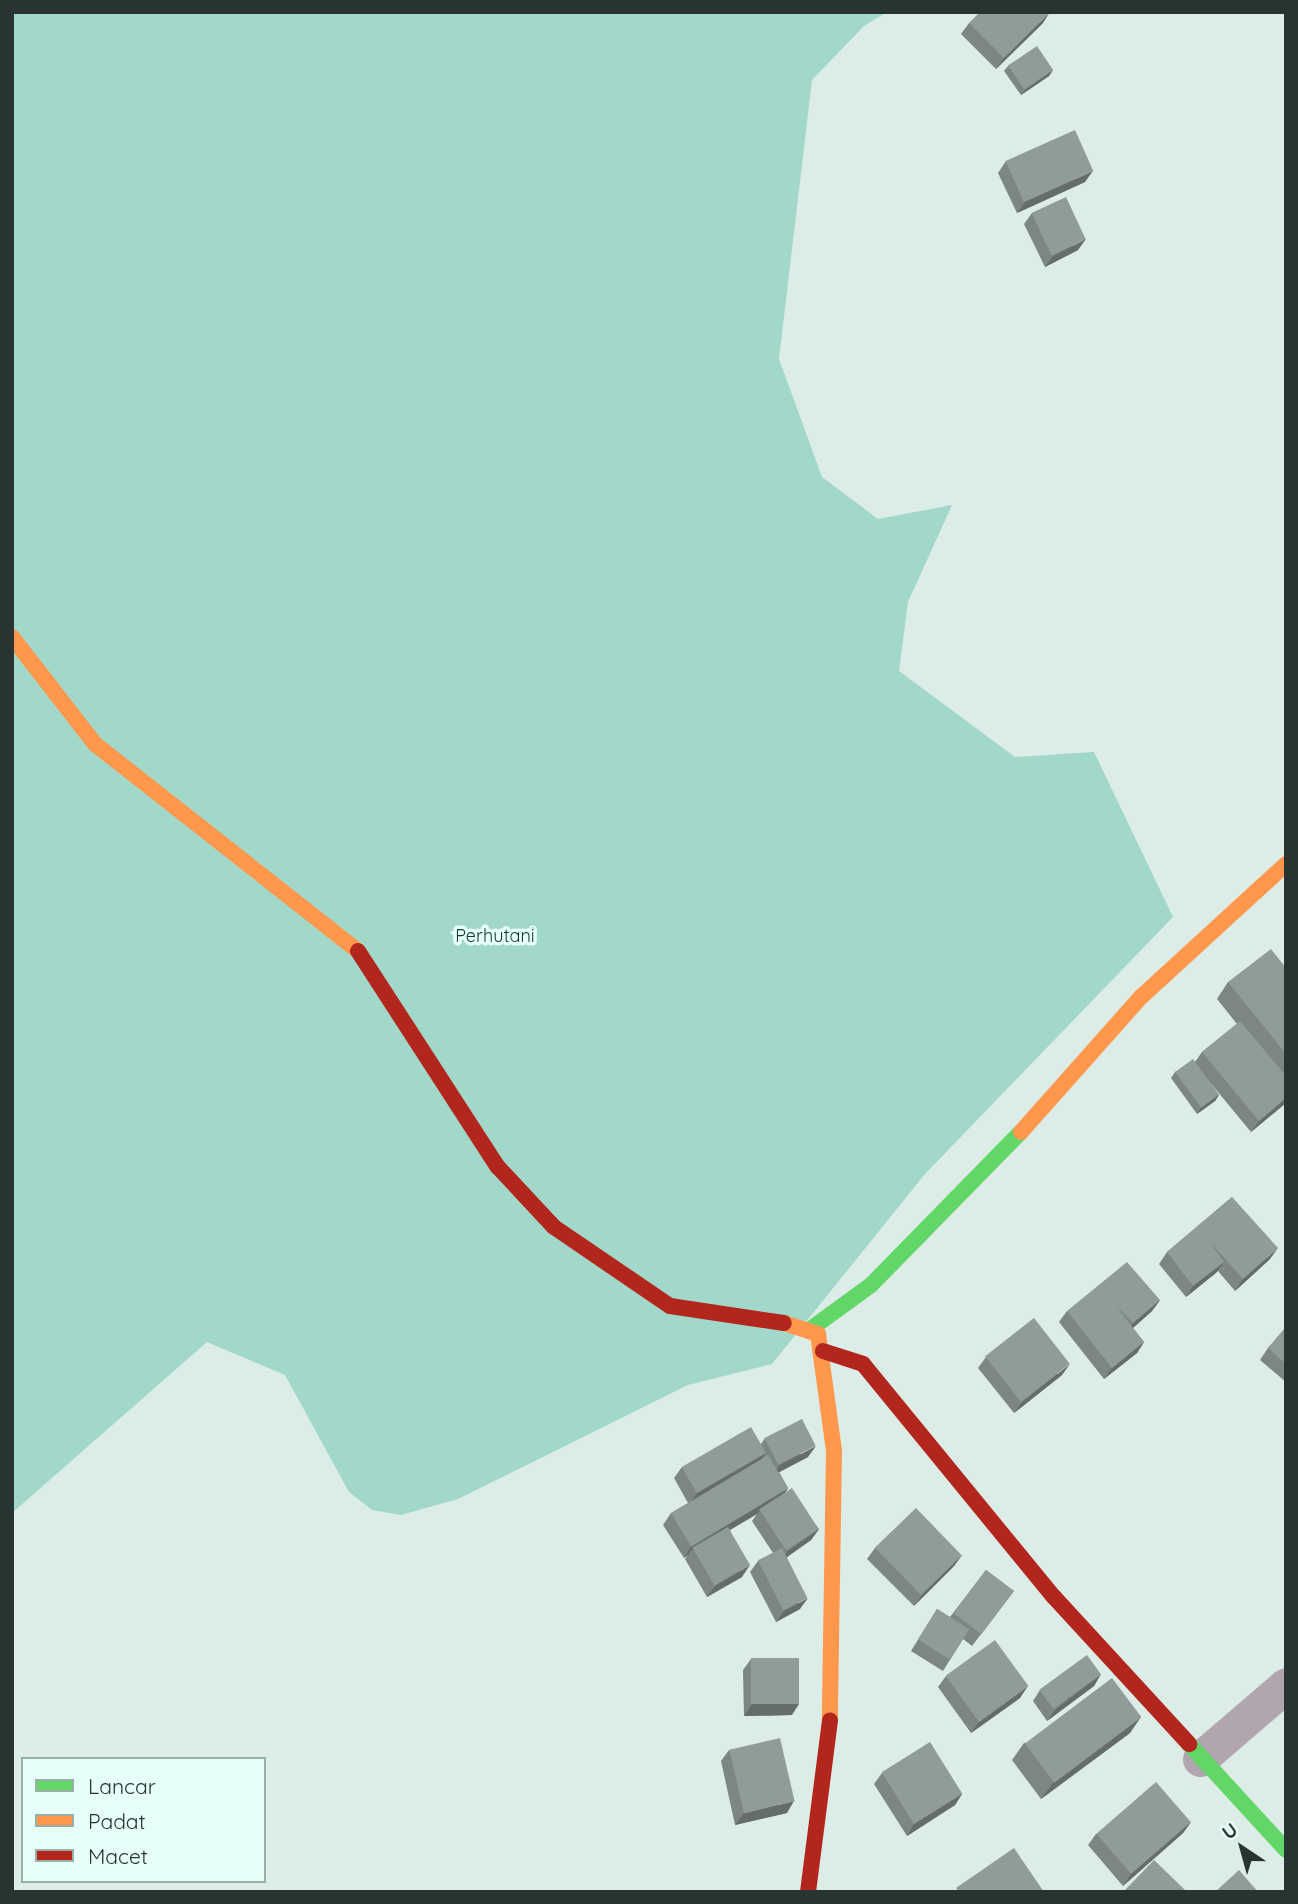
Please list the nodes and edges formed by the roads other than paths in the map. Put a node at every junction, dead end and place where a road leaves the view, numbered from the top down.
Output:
1 (12, 636) edge
2 (1286, 864) edge
3 (812, 1328) junction
4 (823, 1351) junction
5 (1286, 1685) edge
6 (1200, 1759) junction
7 (1286, 1850) edge
8 (808, 1892) edge

1 - 3 street
2 - 3 street
3 - 4 street
4 - 6 street
4 - 8 street
5 - 6 street
6 - 7 street

